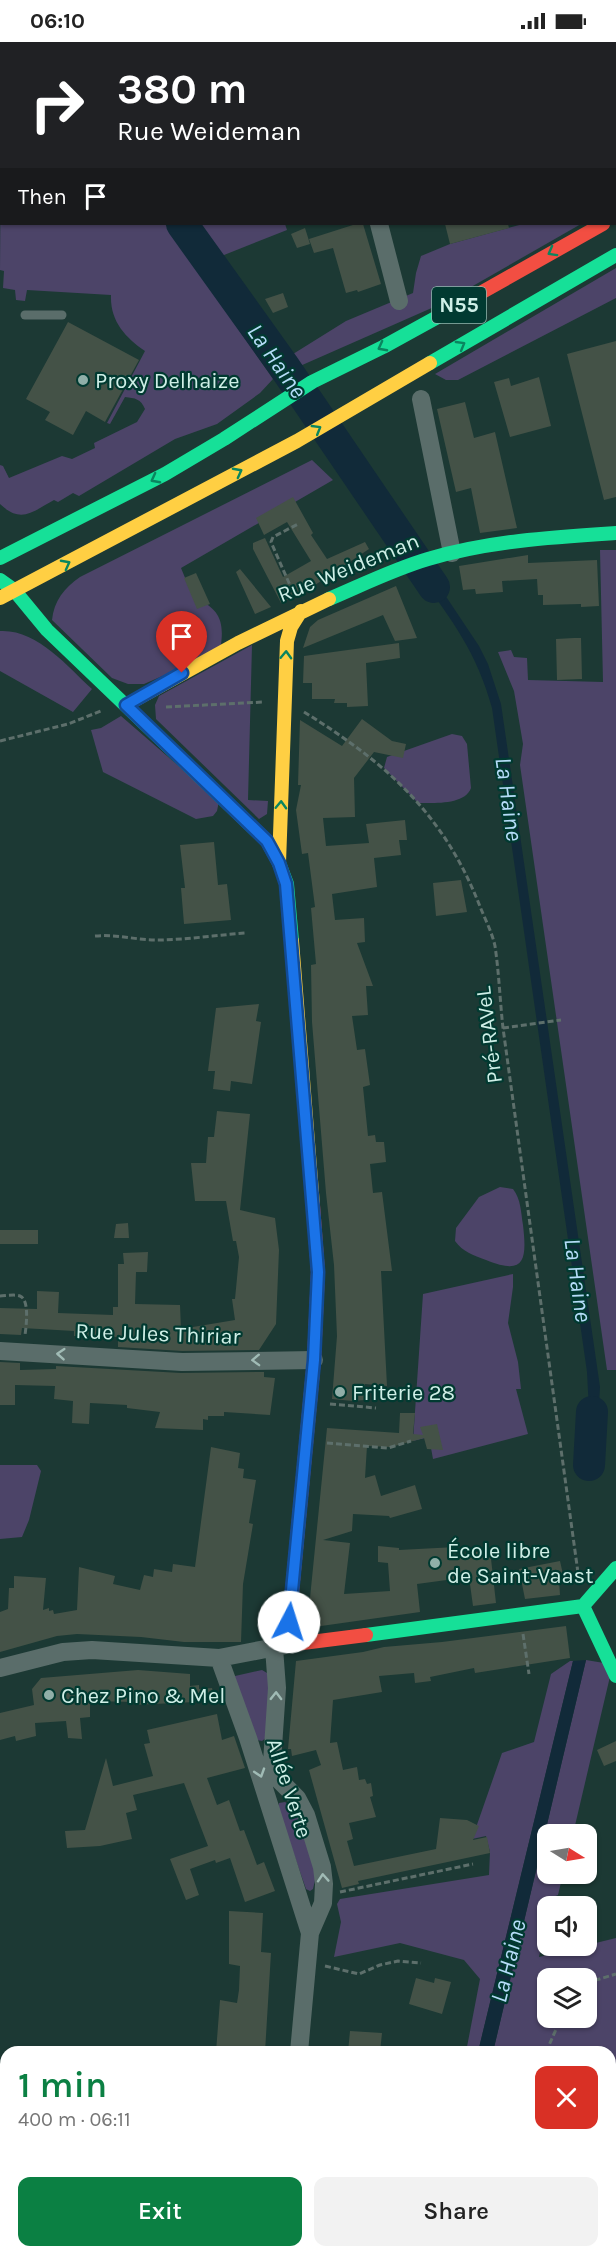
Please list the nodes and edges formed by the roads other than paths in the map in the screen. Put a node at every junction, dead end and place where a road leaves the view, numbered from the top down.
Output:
1 (379, 225) edge
2 (601, 225) edge
3 (616, 255) edge
4 (399, 301) dead end
5 (25, 315) dead end
6 (62, 315) dead end
7 (421, 399) dead end
8 (616, 533) edge
9 (0, 541) edge
10 (452, 553) junction
11 (3, 557) edge
12 (0, 580) edge
13 (14, 590) junction
14 (0, 598) edge
15 (301, 610) junction
16 (126, 705) junction
17 (279, 863) junction
18 (0, 1351) edge
19 (314, 1360) junction
20 (616, 1568) edge
21 (583, 1606) junction
22 (281, 1646) junction
23 (219, 1659) junction
24 (0, 1668) edge
25 (616, 1677) edge
26 (310, 1934) junction
27 (300, 2046) edge

1 - 4 street
2 -> 11 main road, N55
13 -> 3 main road, N55
5 - 6 lane
7 - 10 street, Rue Weideman
8 - 10 main road
9 - 11 main road
10 - 15 main road, Rue Weideman
11 - 13 main road
12 - 13 main road
13 - 14 main road, N55
13 - 16 main road
15 - 16 main road, Rue Weideman
17 -> 15 main road
16 - 17 main road
17 - 19 main road
19 -> 18 street, Rue Jules Thiriar
19 - 22 main road
20 - 21 main road
21 - 22 main road
21 - 25 main road
22 - 23 street
26 -> 22 street, Allée Verte
23 - 24 street
23 -> 26 street, Allée Verte
26 - 27 street, Allée Verte

